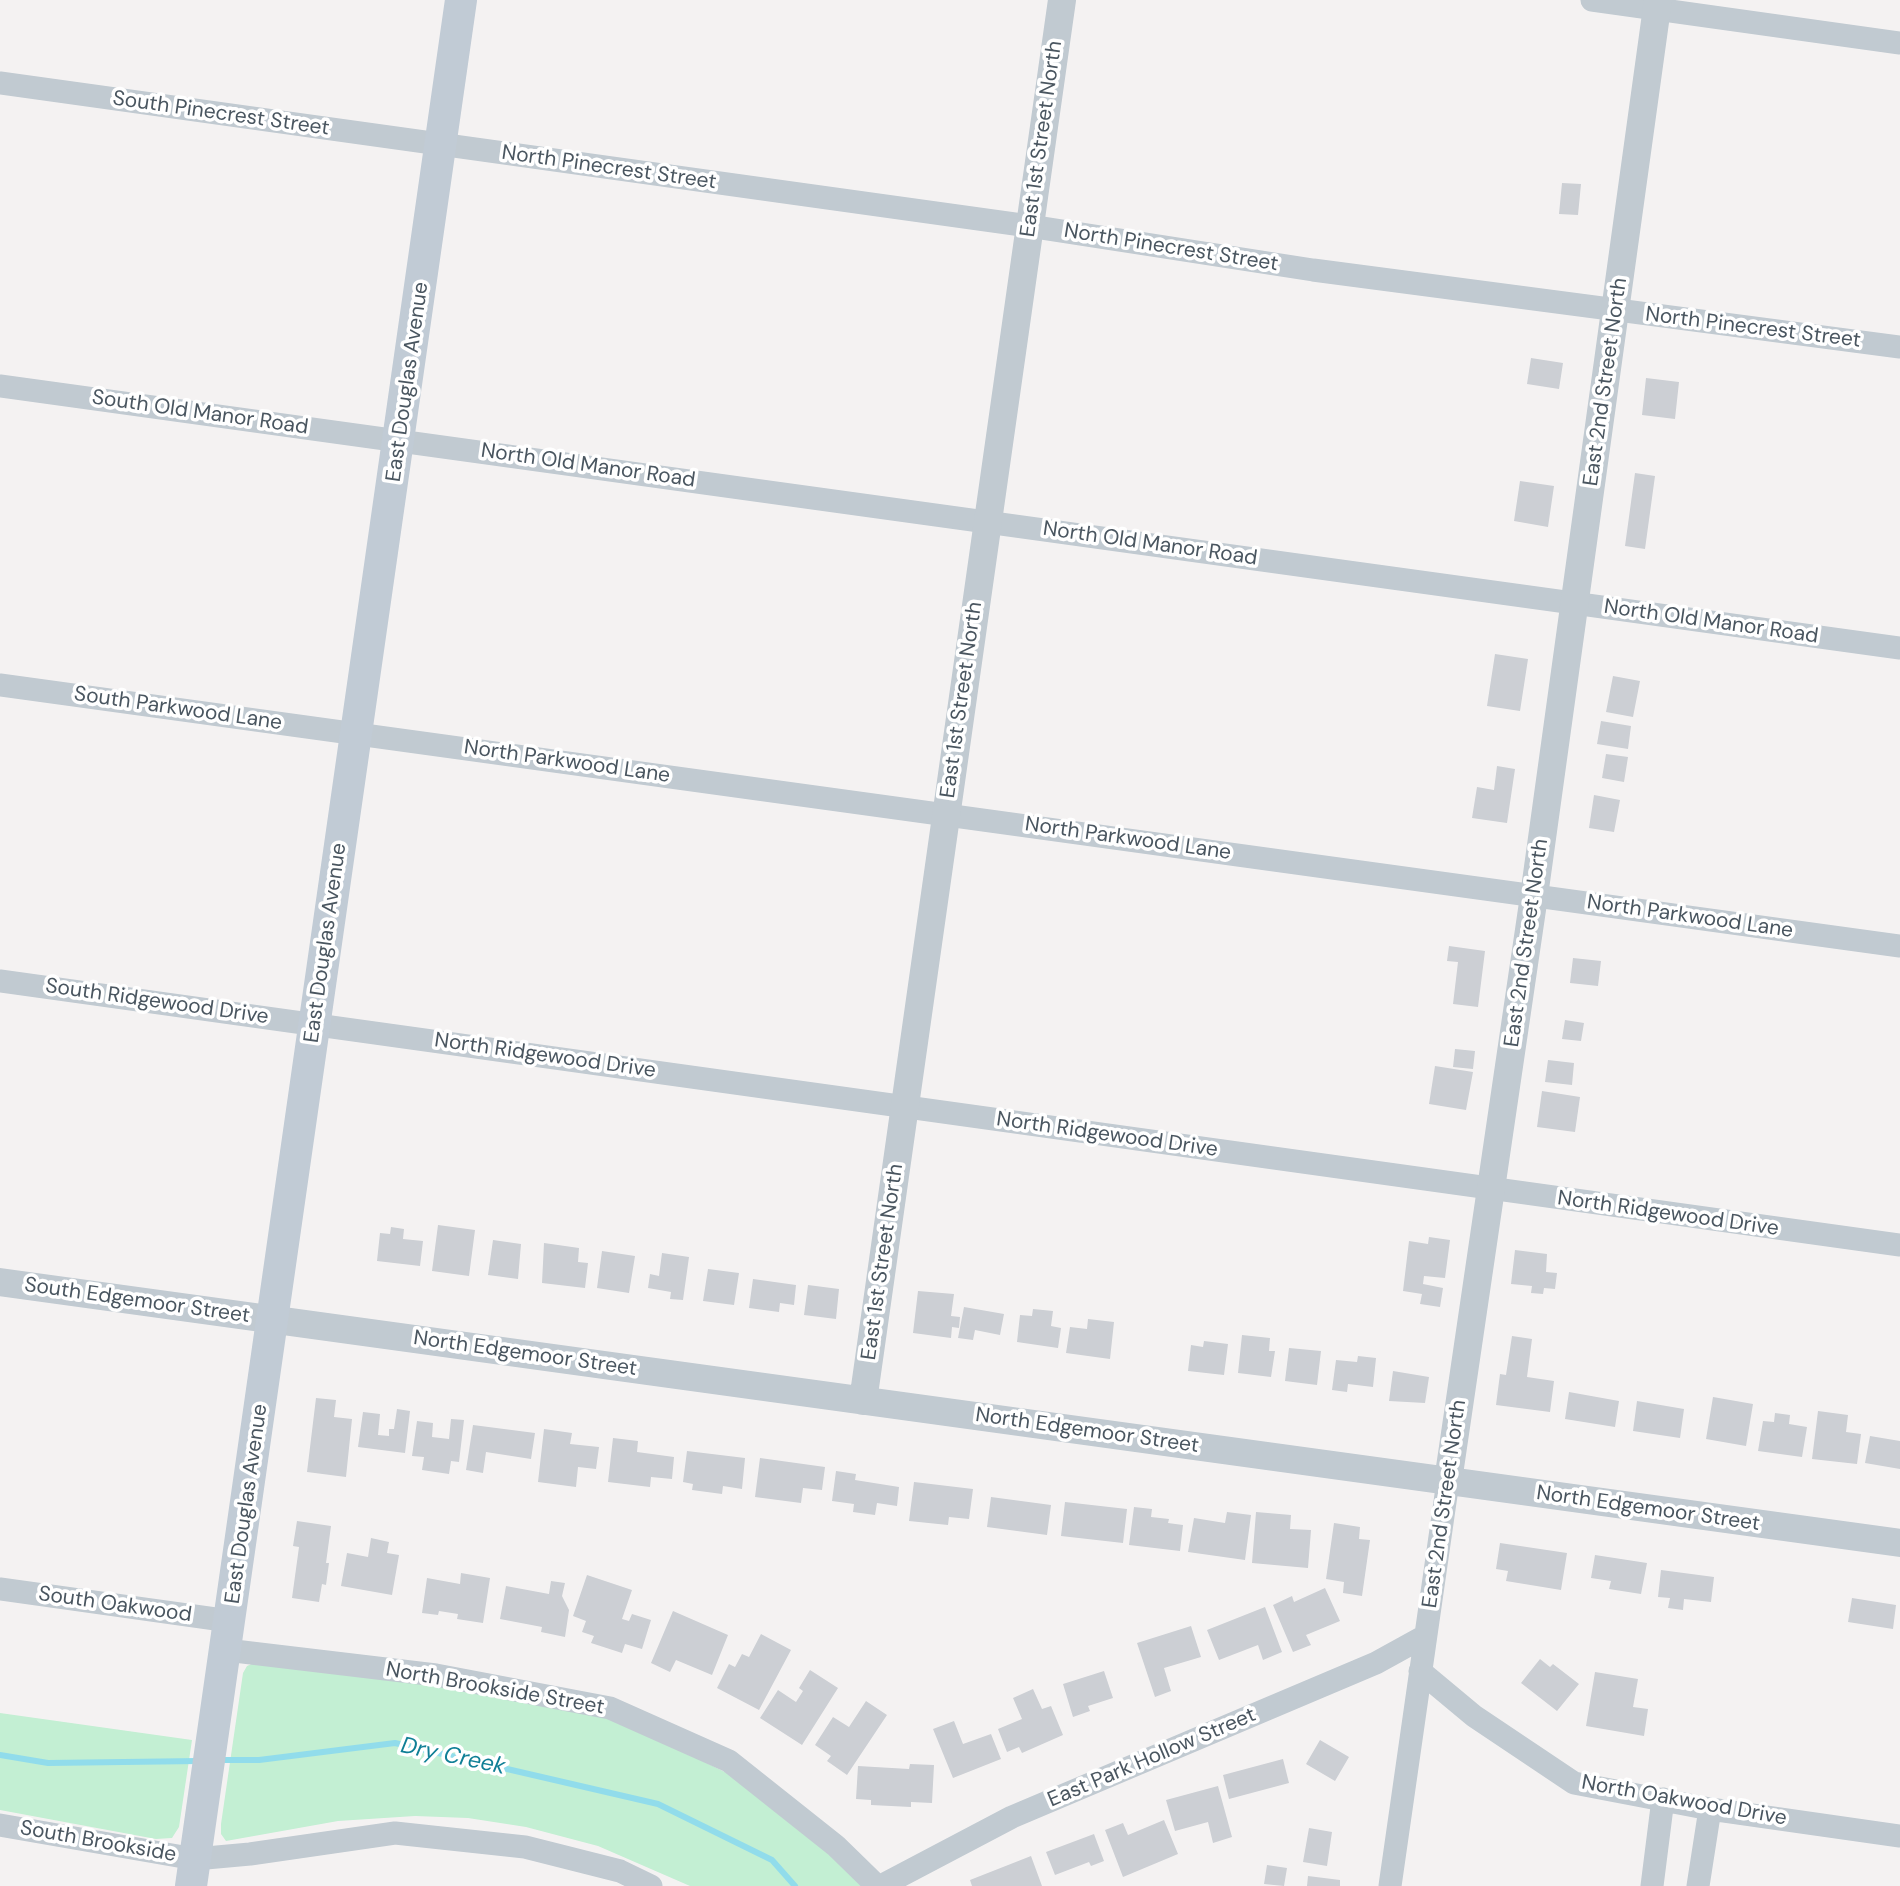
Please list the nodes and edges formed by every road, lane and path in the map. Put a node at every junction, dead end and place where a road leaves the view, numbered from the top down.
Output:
1 (461, 0) edge
2 (1062, 0) edge
3 (1591, 0) edge
4 (1658, 5) edge
5 (1900, 43) edge
6 (0, 83) edge
7 (442, 145) junction
8 (1029, 226) junction
9 (1616, 310) junction
10 (1900, 346) edge
11 (0, 386) edge
12 (400, 440) junction
13 (987, 522) junction
14 (1575, 604) junction
15 (1900, 648) edge
16 (0, 685) edge
17 (356, 733) junction
18 (946, 814) junction
19 (1534, 896) junction
20 (1900, 946) edge
21 (0, 981) edge
22 (314, 1023) junction
23 (905, 1106) junction
24 (1491, 1189) junction
25 (1900, 1245) edge
26 (0, 1282) edge
27 (274, 1319) junction
28 (863, 1401) junction
29 (1448, 1481) junction
30 (1900, 1543) edge
31 (0, 1589) edge
32 (228, 1635) junction
33 (1425, 1636) junction
34 (1420, 1671) junction
35 (1663, 1799) junction
36 (1710, 1809) junction
37 (0, 1825) edge
38 (1900, 1836) edge
39 (193, 1872) edge
40 (651, 1886) edge
41 (879, 1886) edge
42 (1390, 1886) edge
43 (1652, 1886) edge
44 (1698, 1886) edge

1 - 7 main road, East Douglas Avenue
2 - 8 street, East 1st Street North
3 - 4 street
4 - 5 street
4 - 9 street, East 2nd Street North
6 - 7 street, South Pinecrest Street
7 - 8 street, North Pinecrest Street
7 - 12 main road, East Douglas Avenue
8 - 9 street, North Pinecrest Street
8 - 13 street, East 1st Street North
9 - 10 street, North Pinecrest Street
9 - 14 street, East 2nd Street North
11 - 12 street, South Old Manor Road
12 - 13 street, North Old Manor Road
12 - 17 main road, East Douglas Avenue
13 - 14 street, North Old Manor Road
13 - 18 street, East 1st Street North
14 - 15 street, North Old Manor Road
14 - 19 street, East 2nd Street North
16 - 17 street, South Parkwood Lane
17 - 18 street, North Parkwood Lane
17 - 22 main road, East Douglas Avenue
18 - 19 street, North Parkwood Lane
18 - 23 street, East 1st Street North
19 - 20 street, North Parkwood Lane
19 - 24 street, East 2nd Street North
21 - 22 street, South Ridgewood Drive
22 - 23 street, North Ridgewood Drive
22 - 27 main road, East Douglas Avenue
23 - 24 street, North Ridgewood Drive
23 - 28 street, East 1st Street North
24 - 25 street, North Ridgewood Drive
24 - 29 street, East 2nd Street North
26 - 27 street, South Edgemoor Street
27 - 28 street, North Edgemoor Street
27 - 32 main road, East Douglas Avenue
28 - 29 street, North Edgemoor Street
29 - 30 street, North Edgemoor Street
29 - 33 street, East 2nd Street North
31 - 32 street, South Oakwood
32 - 39 main road, East Douglas Avenue
32 - 41 street, North Brookside Street
33 - 34 street, East 2nd Street North
33 - 41 street, East Park Hollow Street
34 - 35 street, North Oakwood Drive
34 - 42 street, East 2nd Street North
35 - 36 street, North Oakwood Drive
35 - 43 street
36 - 38 street, North Oakwood Drive
36 - 44 street
37 - 39 street, South Brookside
39 - 40 street

